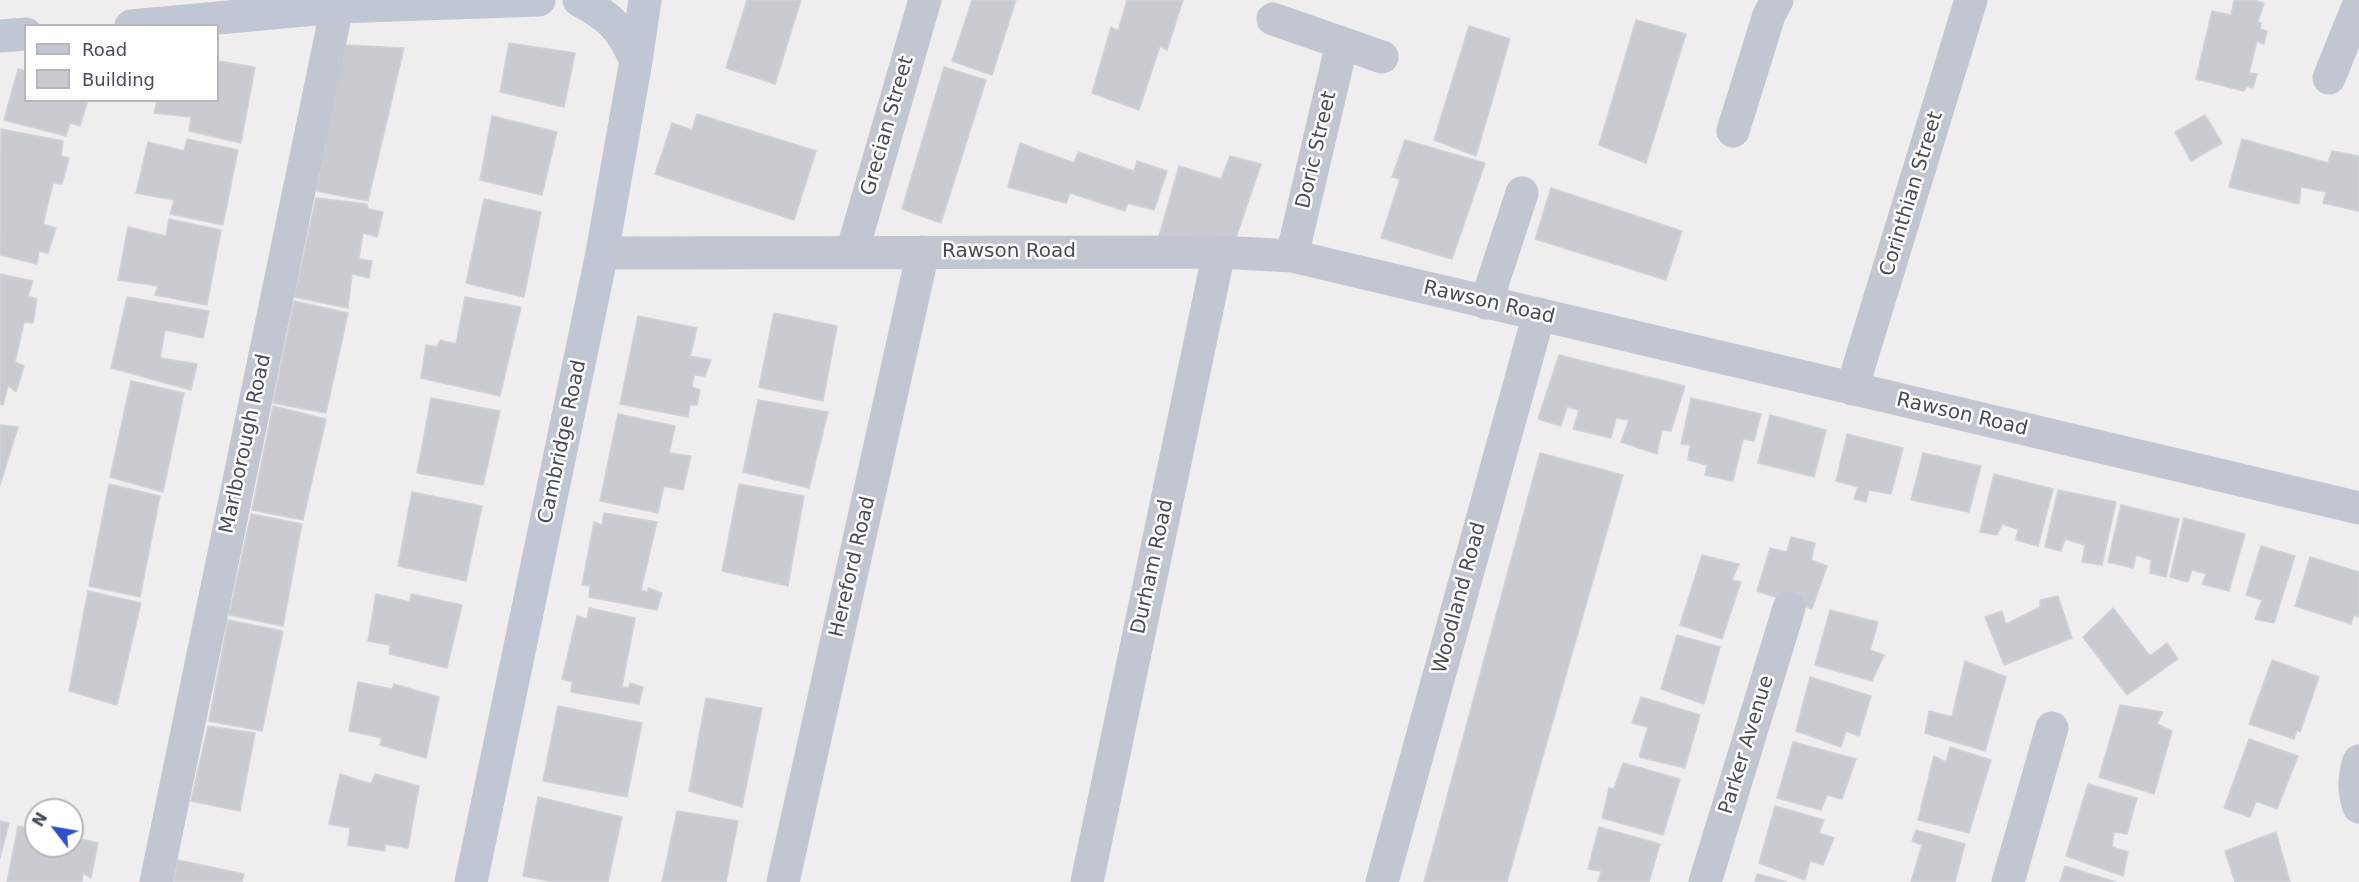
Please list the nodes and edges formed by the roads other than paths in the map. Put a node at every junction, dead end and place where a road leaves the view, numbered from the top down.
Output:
1 (540, 0) edge
2 (579, 0) edge
3 (645, 0) edge
4 (925, 0) edge
5 (1777, 0) edge
6 (1971, 0) edge
7 (337, 7) junction
8 (1273, 19) dead end
9 (2356, 22) edge
10 (152, 24) edge
11 (24, 34) edge
12 (0, 36) edge
13 (1342, 43) junction
14 (1382, 57) dead end
15 (636, 62) junction
16 (2329, 78) dead end
17 (1733, 131) dead end
18 (1522, 193) dead end
19 (852, 252) junction
20 (923, 252) junction
21 (1219, 252) junction
22 (602, 253) junction
23 (1292, 256) junction
24 (1486, 303) junction
25 (1539, 314) junction
26 (1852, 389) junction
27 (2359, 508) edge
28 (1789, 608) dead end
29 (2052, 728) dead end
30 (2359, 761) edge
31 (2359, 807) edge
32 (156, 882) edge
33 (471, 882) edge
34 (783, 882) edge
35 (1087, 882) edge
36 (1382, 882) edge
37 (1705, 882) edge
38 (2008, 882) edge

1 - 7 main road
2 - 15 main road
3 - 15 main road, Cambridge Road
4 - 19 street, Grecian Street
5 - 17 street
6 - 26 street, Corinthian Street
7 - 10 main road
7 - 32 street, Marlborough Road
8 - 13 street
9 - 16 street
11 - 12 main road
13 - 14 street
13 - 23 street, Doric Street
15 - 22 main road, Cambridge Road
18 - 24 street
19 - 20 street, Rawson Road
19 - 22 street, Rawson Road
20 - 21 street, Rawson Road
20 - 34 street, Hereford Road
21 - 23 street, Rawson Road
21 - 35 street, Durham Road
22 - 33 main road, Cambridge Road
23 - 24 street, Rawson Road
24 - 25 street, Rawson Road
25 - 26 street, Rawson Road
25 - 36 street, Woodland Road
26 - 27 street, Rawson Road
28 - 37 street, Parker Avenue
29 - 38 street
30 - 31 street

